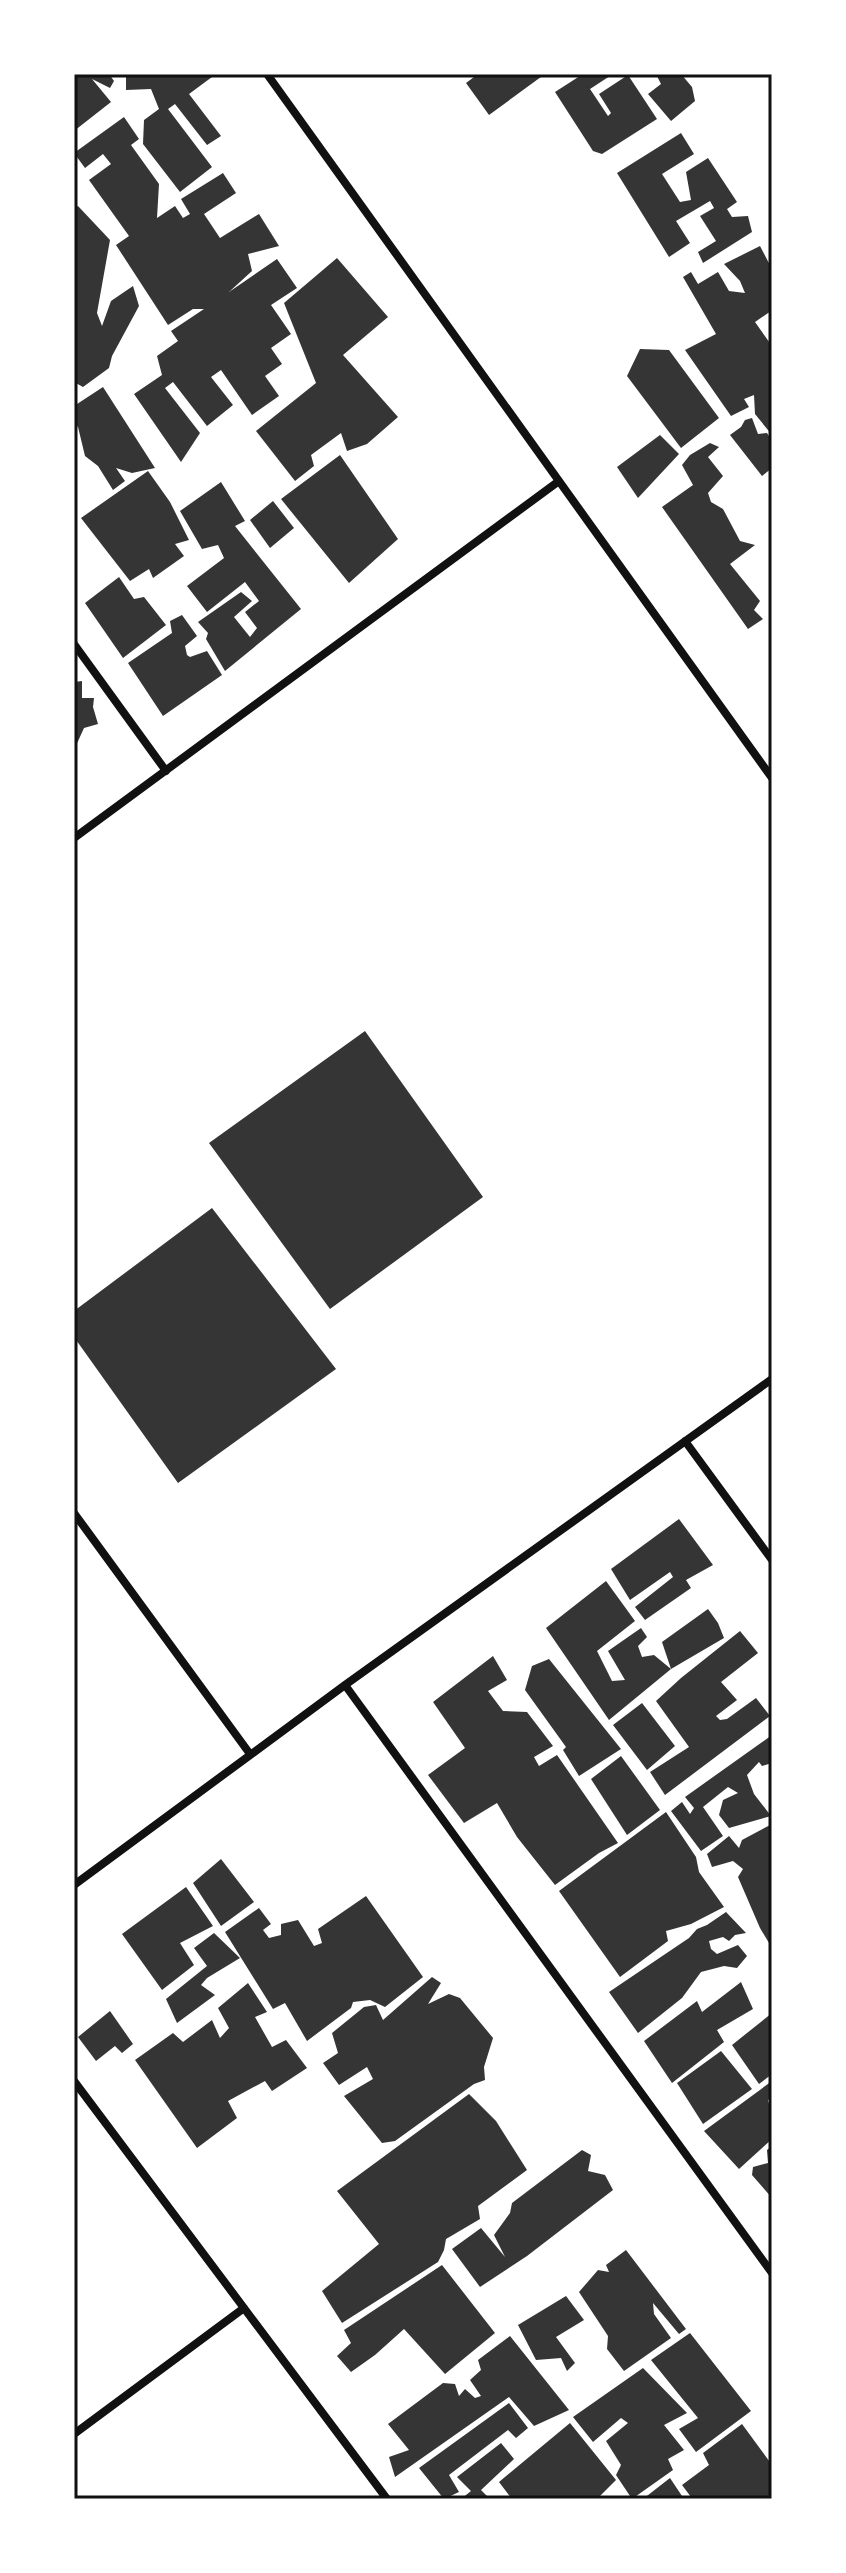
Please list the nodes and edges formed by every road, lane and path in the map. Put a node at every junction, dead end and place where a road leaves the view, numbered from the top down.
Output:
1 (267, 74) edge
2 (559, 481) junction
3 (74, 644) edge
4 (166, 771) junction
5 (772, 778) edge
6 (74, 838) edge
7 (772, 1379) edge
8 (685, 1441) junction
9 (74, 1513) edge
10 (772, 1560) edge
11 (345, 1685) junction
12 (250, 1754) junction
13 (74, 1885) edge
14 (74, 2081) edge
15 (772, 2273) edge
16 (244, 2308) junction
17 (74, 2434) edge
18 (387, 2499) edge

1 - 2 street
2 - 4 street
2 - 5 street
3 - 4 street
4 - 6 street
7 - 8 street
8 - 10 street
8 - 11 street
9 - 12 street
11 - 12 street
11 - 15 street
12 - 13 street
14 - 16 street
16 - 17 street
16 - 18 street

